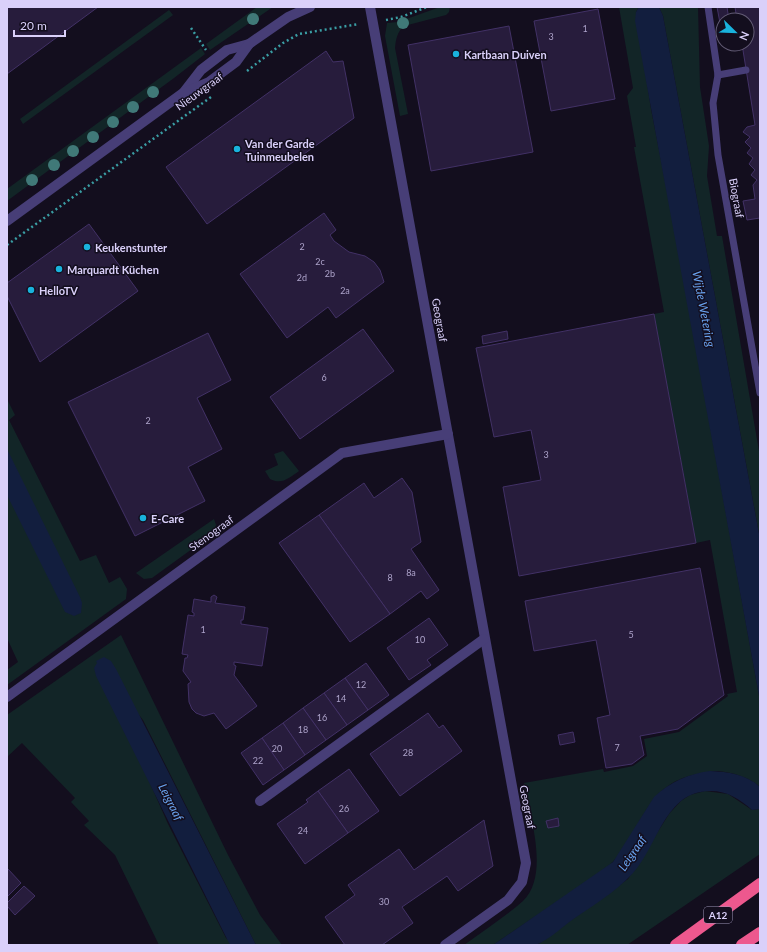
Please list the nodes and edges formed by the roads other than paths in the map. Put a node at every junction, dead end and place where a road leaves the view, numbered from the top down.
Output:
1 (310, 7) edge
2 (370, 7) edge
3 (708, 7) edge
4 (249, 44) junction
5 (746, 70) dead end
6 (718, 74) junction
7 (183, 93) junction
8 (7, 221) edge
9 (760, 393) edge
10 (448, 434) junction
11 (484, 639) junction
12 (7, 697) edge
13 (260, 801) dead end
14 (760, 884) edge
15 (760, 933) edge
16 (445, 945) edge
17 (676, 945) edge
18 (742, 945) edge

1 - 4 street, Nieuwgraaf
2 - 10 street, Geograaf
3 - 6 lane, Biograaf
4 - 7 street, Nieuwgraaf
4 - 7 street, Nieuwgraaf
5 - 6 lane
6 - 9 lane, Biograaf
7 - 8 street, Nieuwgraaf
10 - 11 street, Geograaf
10 - 12 street, Stenograaf
11 - 13 street
11 - 16 street, Geograaf
14 - 17 highway, A12
15 - 18 highway

